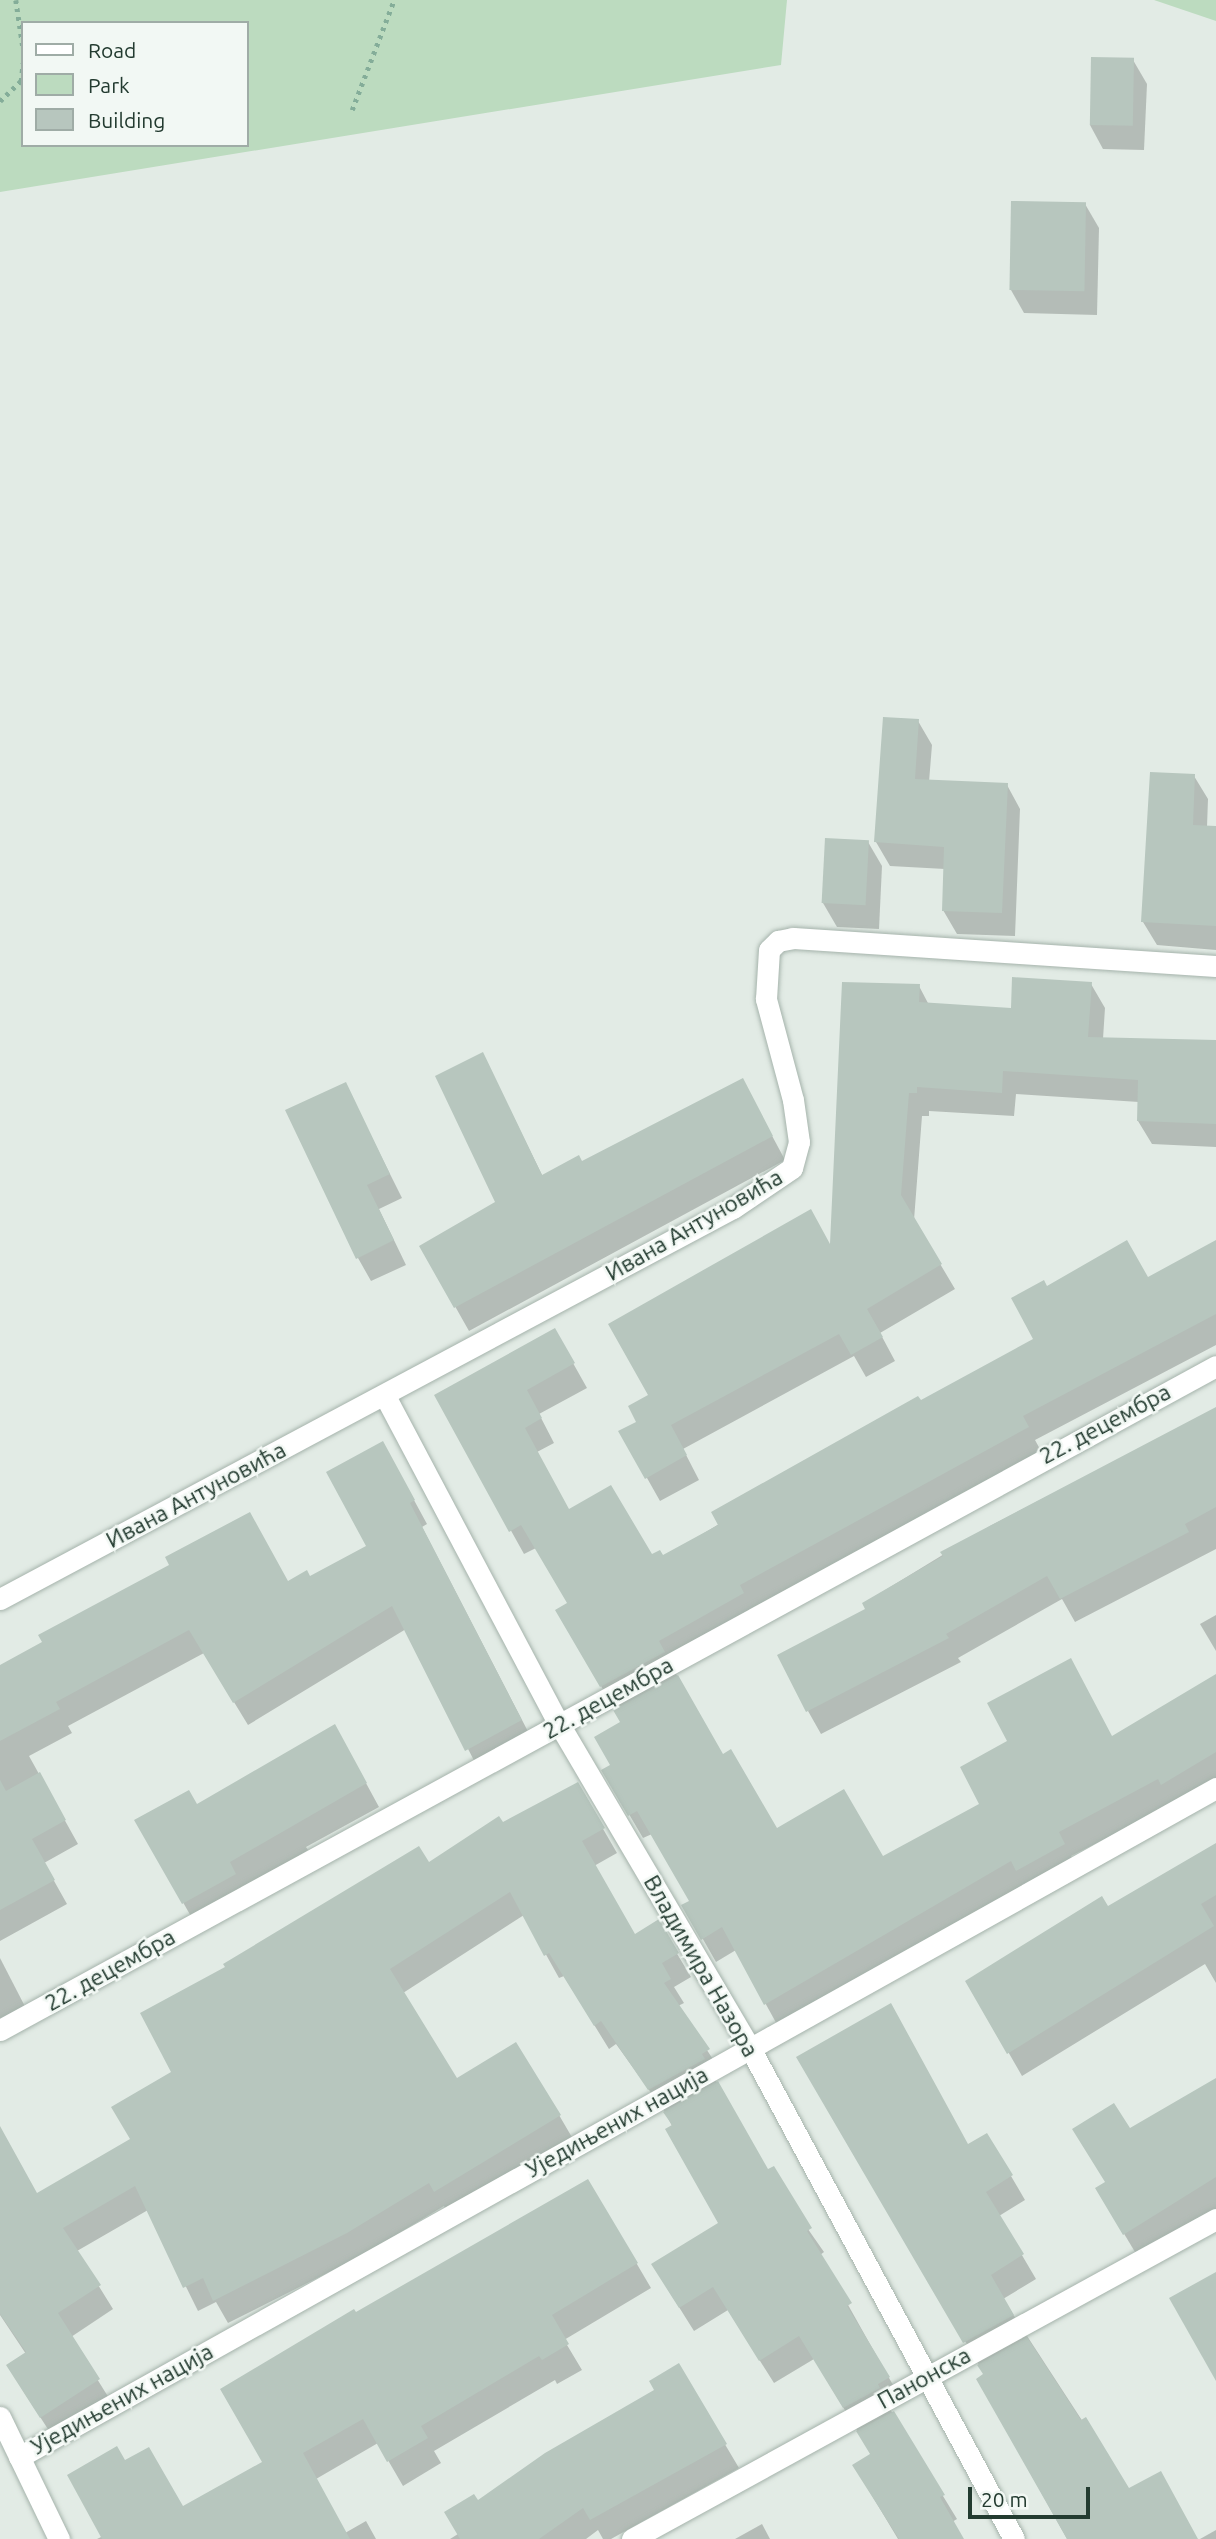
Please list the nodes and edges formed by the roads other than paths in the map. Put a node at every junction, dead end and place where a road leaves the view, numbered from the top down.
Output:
1 (1216, 966) edge
2 (1216, 1366) edge
3 (385, 1396) junction
4 (0, 1598) edge
5 (559, 1724) junction
6 (1216, 1788) edge
7 (0, 2030) edge
8 (750, 2048) junction
9 (1216, 2219) edge
10 (927, 2375) junction
11 (0, 2417) edge
12 (19, 2457) junction
13 (59, 2539) edge
14 (632, 2539) edge
15 (1014, 2539) edge

1 - 3 street, Ивана Антуновића
2 - 5 street, 22. децембра
3 - 4 street, Ивана Антуновића
3 - 5 street, Владимира Назора
5 - 7 street, 22. децембра
5 - 8 street, Владимира Назора
6 - 8 street, Уједињених нација
8 - 10 street, Владимира Назора
8 - 12 street, Уједињених нација
9 - 10 street, Панонска
10 - 14 street, Панонска
10 - 15 street, Владимира Назора
11 - 12 street
12 - 13 street

